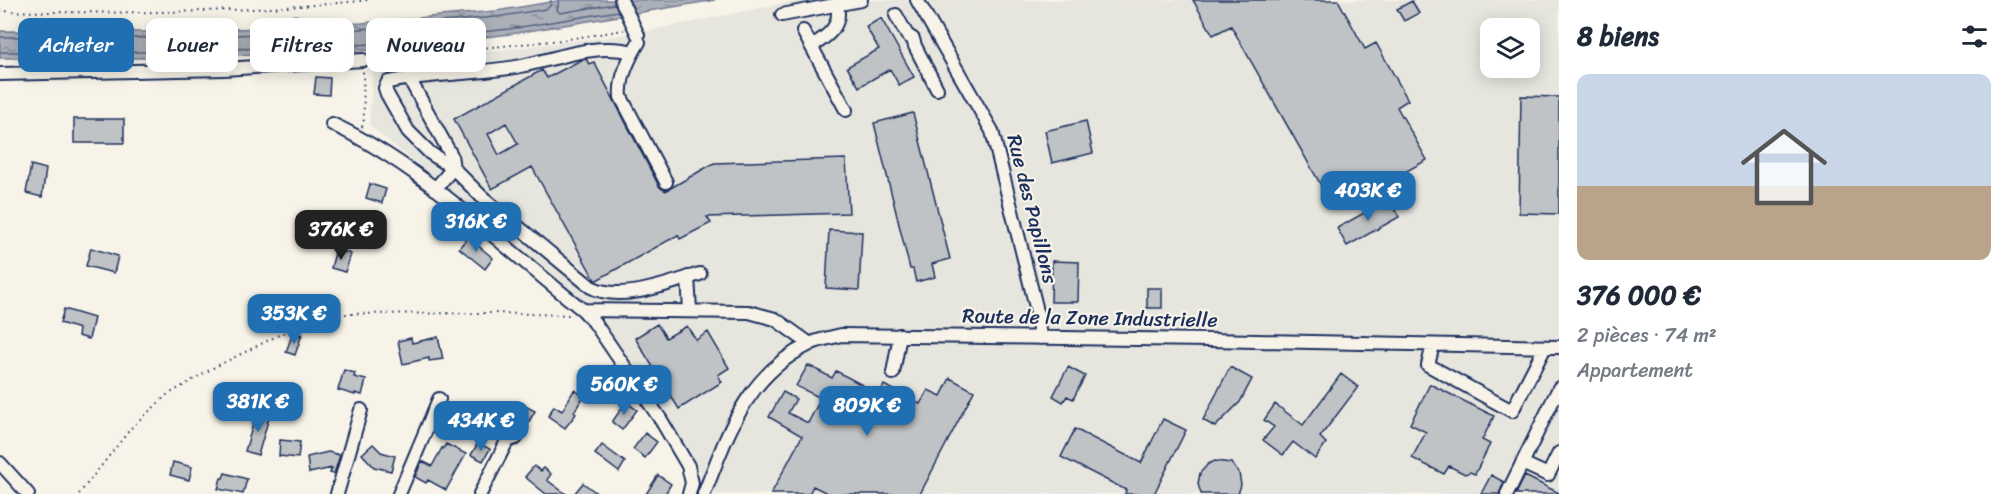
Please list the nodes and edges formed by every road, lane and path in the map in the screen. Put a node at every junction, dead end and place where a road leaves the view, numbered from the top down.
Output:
1 (369, 0) edge
2 (621, 0) edge
3 (861, 0) edge
4 (917, 0) edge
5 (837, 5) junction
6 (0, 11) edge
7 (782, 15) dead end
8 (896, 15) dead end
9 (933, 28) junction
10 (803, 31) dead end
11 (636, 36) junction
12 (914, 39) junction
13 (812, 46) junction
14 (363, 60) junction
15 (0, 74) edge
16 (409, 78) junction
17 (938, 89) dead end
18 (846, 110) dead end
19 (332, 123) dead end
20 (360, 137) junction
21 (453, 168) junction
22 (666, 182) dead end
23 (435, 189) junction
24 (690, 310) junction
25 (585, 313) junction
26 (900, 336) junction
27 (1040, 338) junction
28 (810, 344) junction
29 (1434, 345) junction
30 (1545, 347) junction
31 (1559, 347) edge
32 (892, 373) dead end
33 (1559, 388) edge
34 (439, 399) dead end
35 (361, 410) dead end
36 (516, 438) dead end
37 (1559, 453) edge
38 (1522, 463) junction
39 (0, 464) edge
40 (28, 494) edge
41 (79, 494) edge
42 (337, 494) edge
43 (399, 494) edge
44 (480, 494) edge
45 (689, 494) edge
46 (704, 494) edge
47 (1507, 494) edge

1 - 6 path
2 - 11 street
3 - 5 street
4 - 9 street, Rue des Papillons
5 - 7 street
5 - 13 street
8 - 12 street
9 - 12 street
9 - 27 street, Rue des Papillons
10 - 13 street
11 - 14 path
11 - 16 street
11 - 22 street
12 - 17 street
13 - 18 street
14 - 15 street
14 - 20 path
16 - 21 street
16 - 21 street
19 - 20 street
20 - 23 street
21 - 23 street
21 - 24 street
23 - 25 street
24 - 25 street
24 - 28 street
25 - 41 path
25 - 45 street
26 - 27 street, Route de la Zone Industrielle
26 - 28 street, Route de la Zone Industrielle
26 - 32 street
27 - 29 street, Route de la Zone Industrielle
28 - 46 street, Route de la Zone Industrielle
29 - 30 street, Route de la Zone Industrielle
29 - 30 street
30 - 31 street, Route de la Zone Industrielle
33 - 38 street
34 - 43 street
35 - 42 street
36 - 44 street
37 - 38 street
38 - 47 street
39 - 40 street

